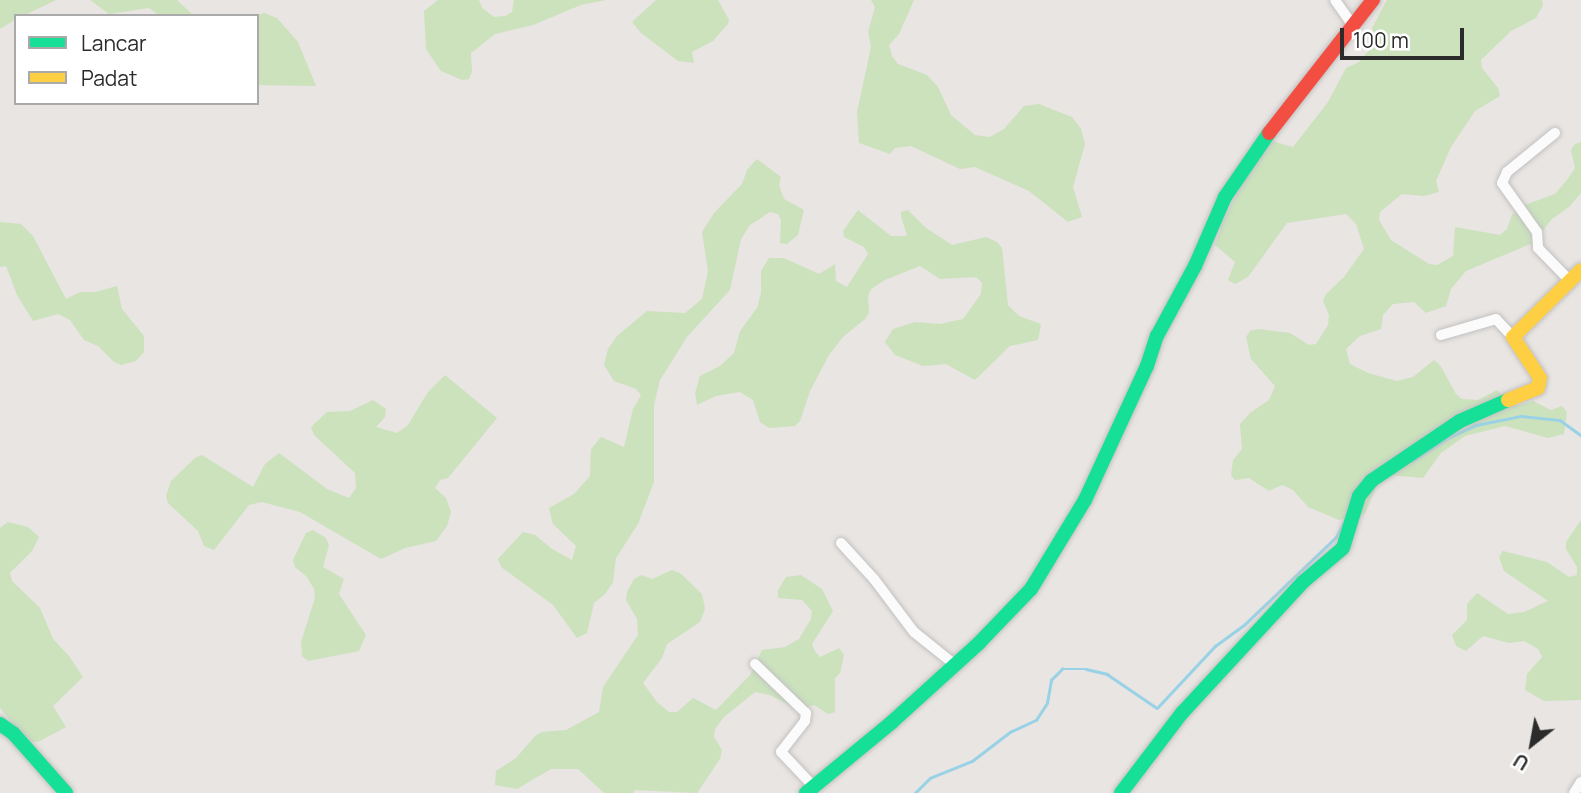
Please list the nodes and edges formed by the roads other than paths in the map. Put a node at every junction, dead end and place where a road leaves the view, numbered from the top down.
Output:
1 (1335, 0) edge
2 (1373, 0) edge
3 (1352, 24) junction
4 (1555, 133) dead end
5 (1581, 270) edge
6 (1569, 280) junction
7 (1441, 335) dead end
8 (1514, 337) junction
9 (841, 543) dead end
10 (755, 664) dead end
11 (954, 664) junction
12 (0, 724) edge
13 (1581, 782) edge
14 (810, 790) edge
15 (66, 793) edge
16 (1121, 793) edge
17 (1574, 793) edge

1 - 3 street
2 - 3 street
3 - 11 street
4 - 6 street
5 - 6 street
6 - 8 street
7 - 8 street
8 - 16 street
9 - 11 street
10 - 14 street
11 - 14 street
12 - 15 street
13 - 17 street

